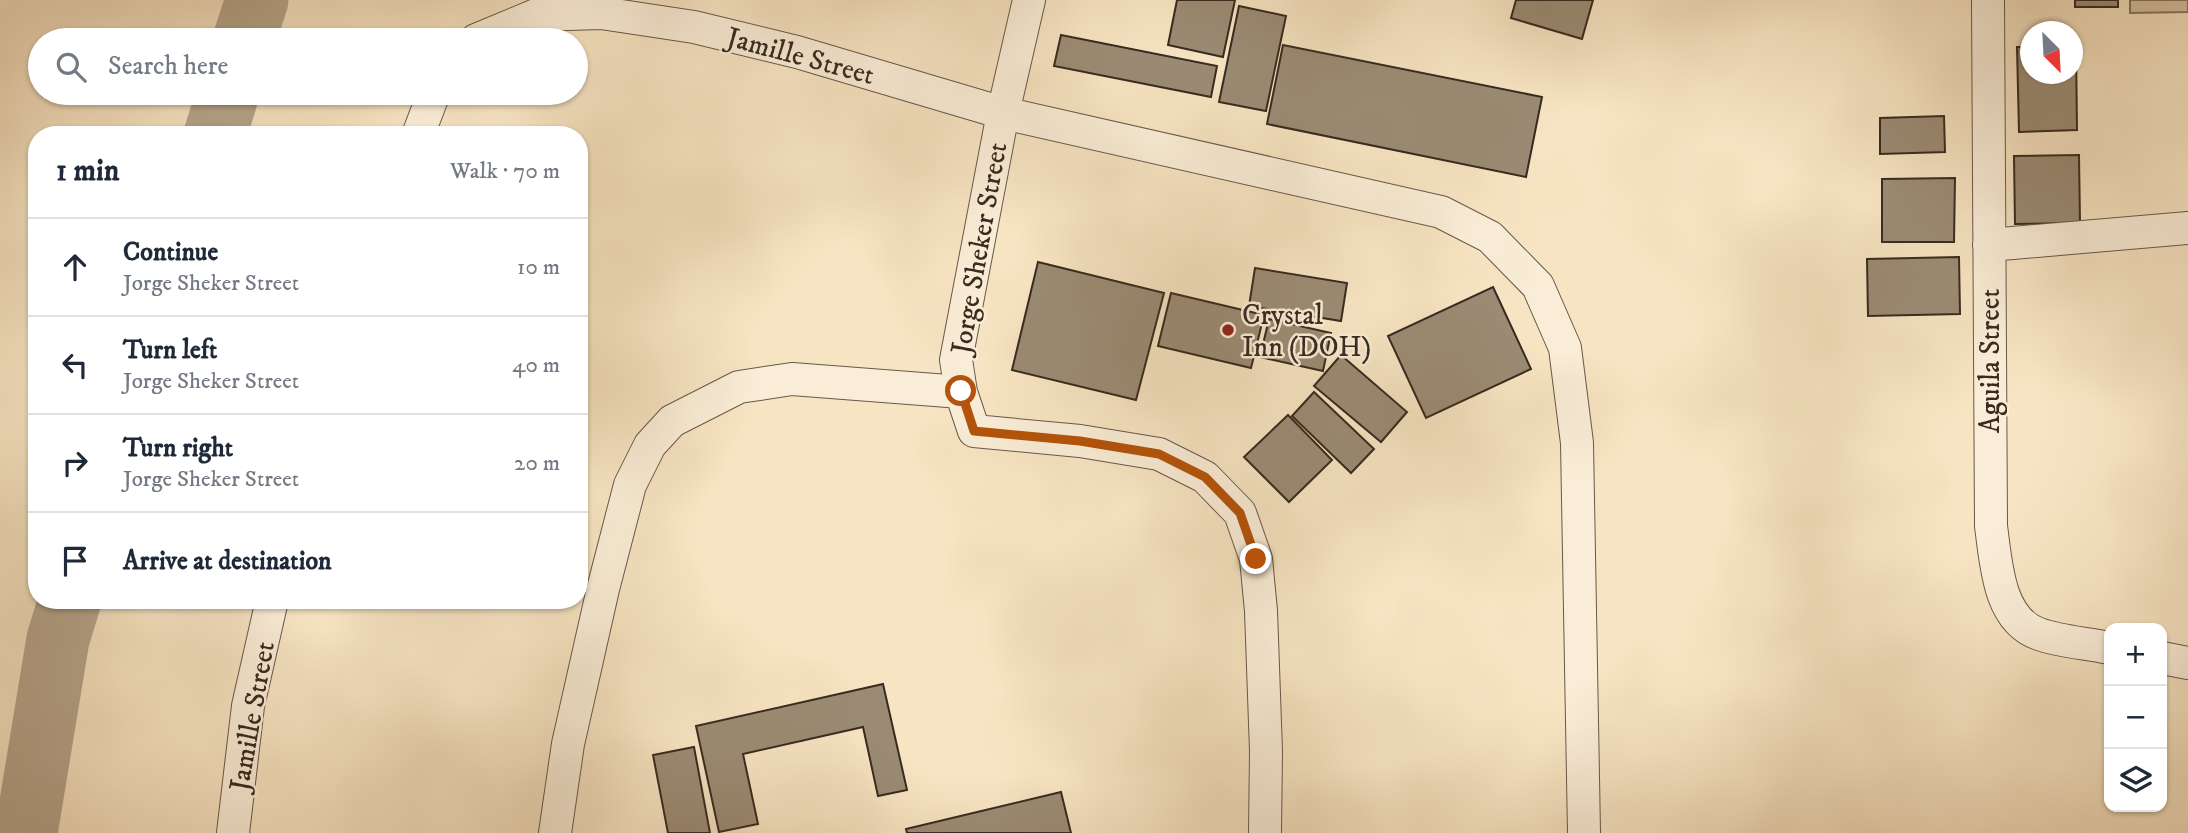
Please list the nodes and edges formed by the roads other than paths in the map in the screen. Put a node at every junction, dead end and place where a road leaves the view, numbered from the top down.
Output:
1 (1029, 0) edge
2 (1988, 0) edge
3 (505, 28) edge
4 (430, 105) edge
5 (1003, 113) junction
6 (422, 126) edge
7 (2188, 228) edge
8 (1989, 246) junction
9 (961, 391) junction
10 (270, 609) edge
11 (2104, 647) edge
12 (2167, 659) edge
13 (2188, 663) edge
14 (233, 833) edge
15 (555, 833) edge
16 (1265, 833) edge
17 (1584, 833) edge

1 - 5 street, Jorge Sheker Street
2 - 8 street, Aguila Street
3 - 5 street, Jamille Street
4 - 6 street
5 - 9 street, Jorge Sheker Street
5 - 17 street, Jamille Street
7 - 8 street
8 - 11 street, Aguila Street
9 - 15 street
9 - 16 street, Jorge Sheker Street
10 - 14 street, Jamille Street
12 - 13 street

